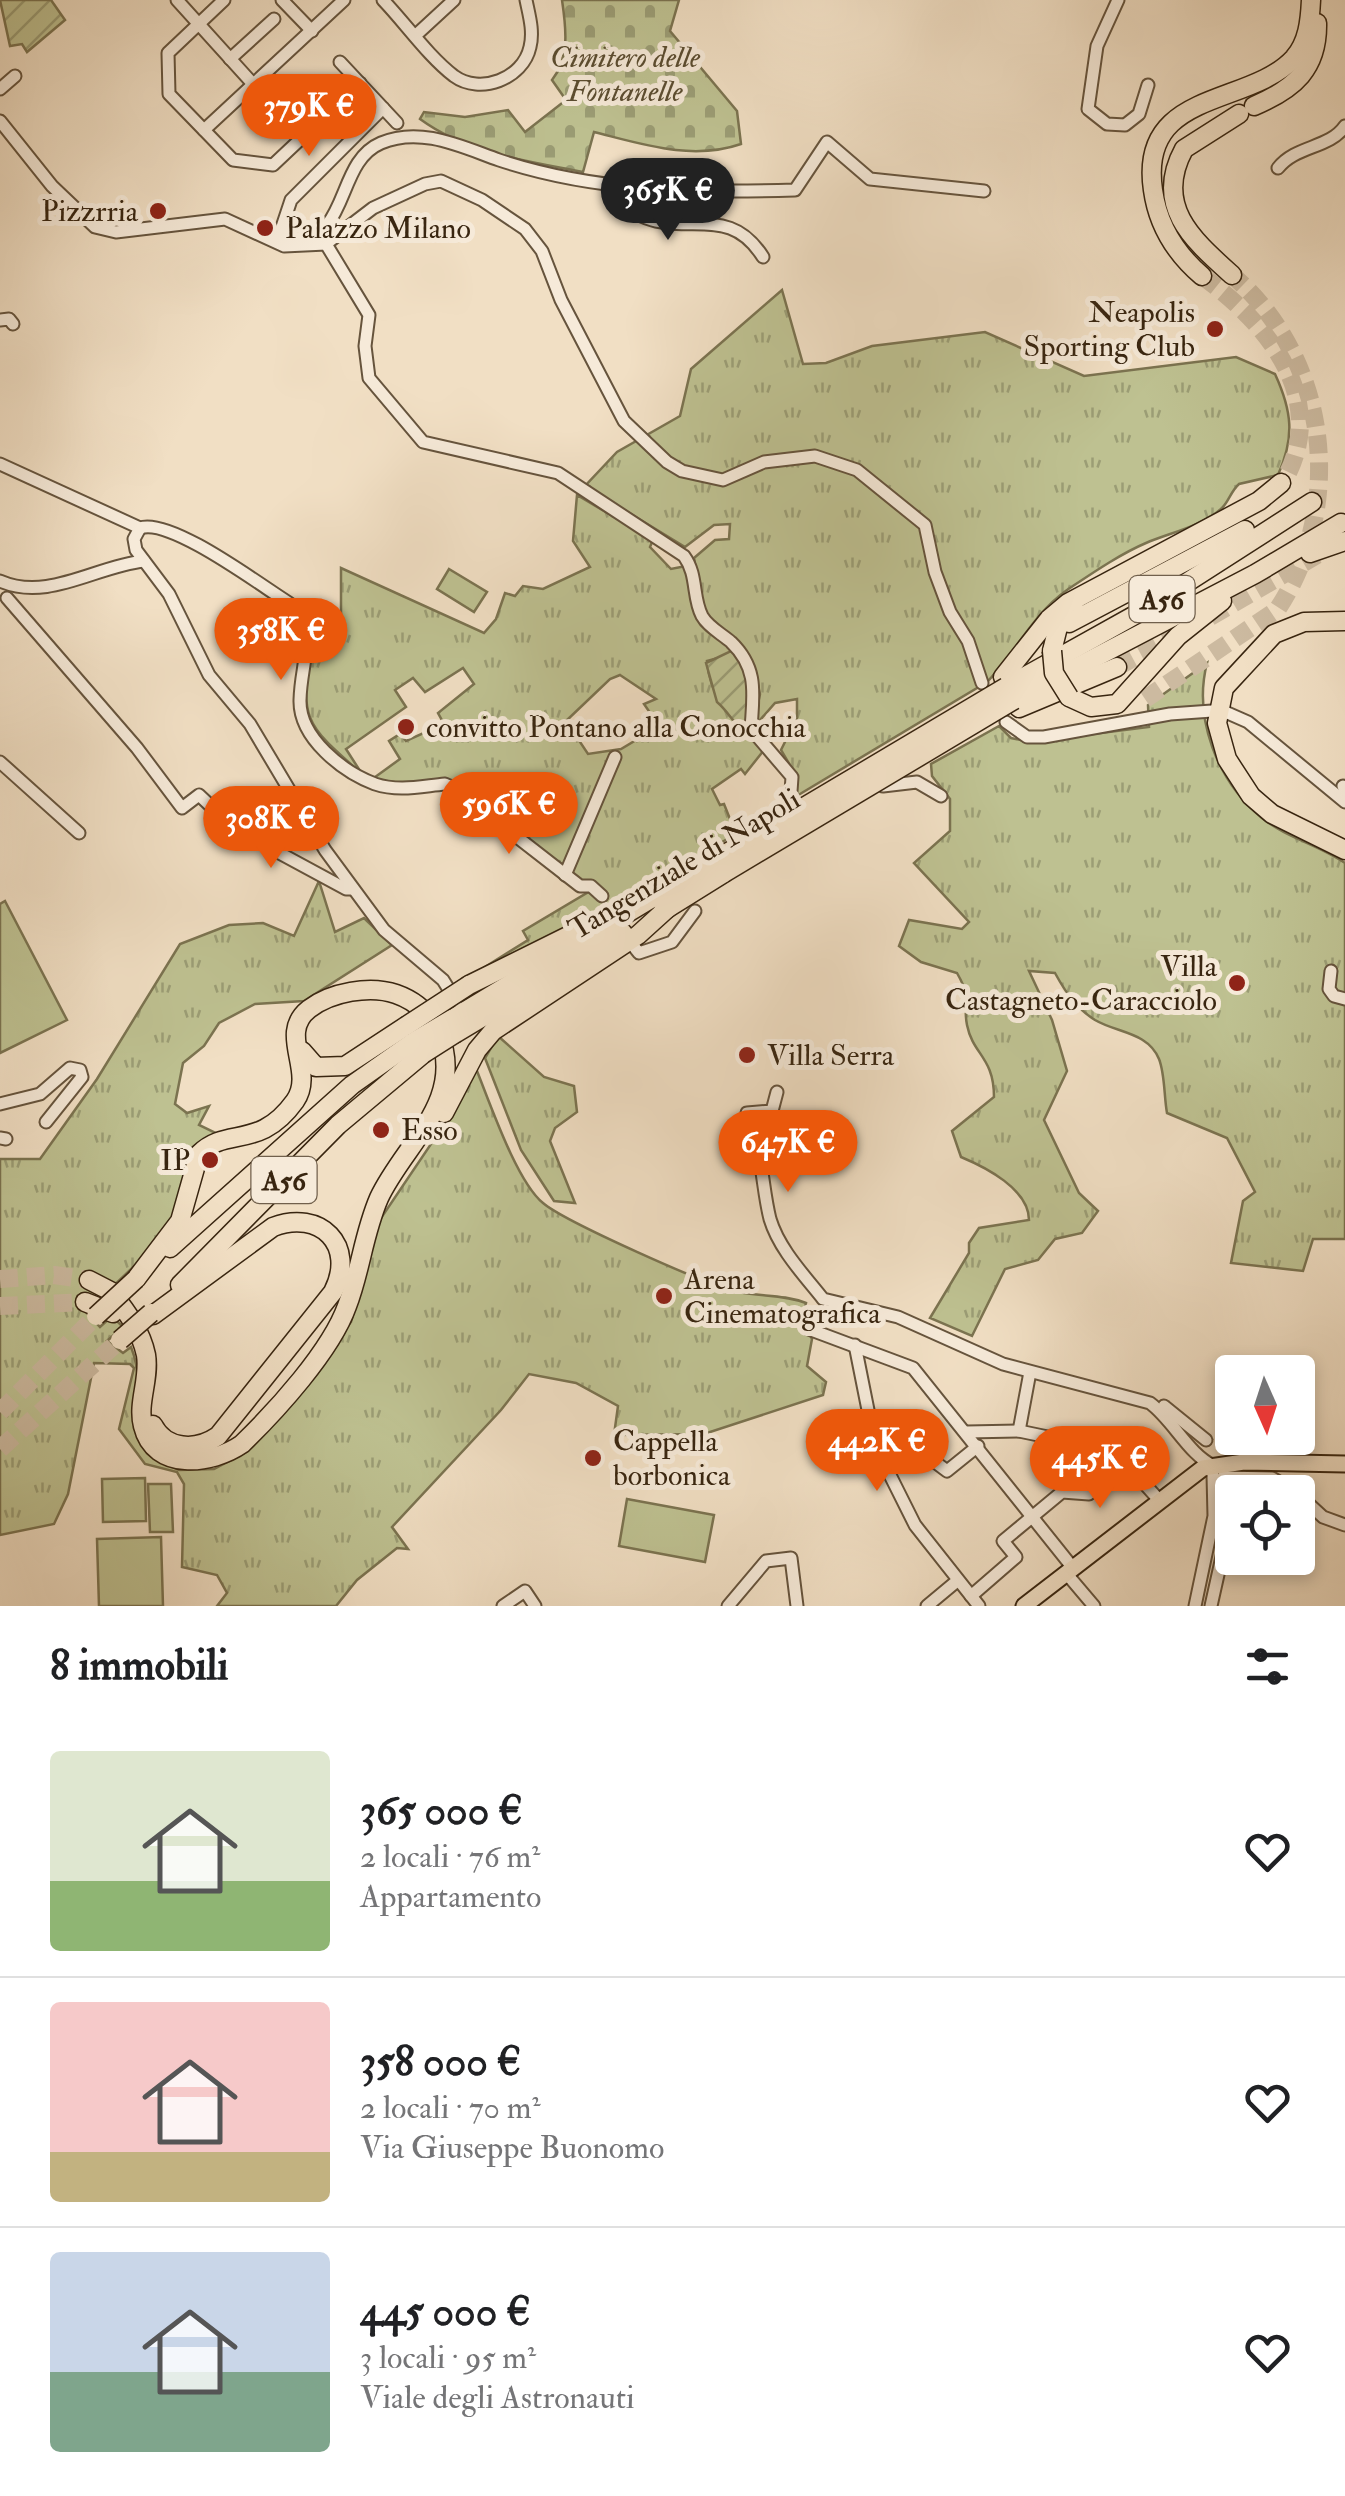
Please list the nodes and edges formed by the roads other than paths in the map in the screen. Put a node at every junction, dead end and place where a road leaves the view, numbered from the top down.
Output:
1 (176, 0) edge
2 (224, 0) edge
3 (282, 0) edge
4 (344, 0) edge
5 (384, 0) edge
6 (454, 0) edge
7 (526, 0) edge
8 (1118, 0) edge
9 (1311, 0) edge
10 (274, 19) dead end
11 (198, 23) junction
12 (312, 31) junction
13 (416, 35) junction
14 (230, 59) junction
15 (340, 62) dead end
16 (15, 76) dead end
17 (360, 83) junction
18 (254, 84) junction
19 (1148, 85) dead end
20 (0, 89) edge
21 (383, 108) junction
22 (0, 121) edge
23 (398, 123) dead end
24 (1345, 126) edge
25 (204, 130) junction
26 (1278, 168) dead end
27 (612, 186) junction
28 (984, 190) dead end
29 (277, 242) junction
30 (326, 244) junction
31 (301, 246) junction
32 (763, 258) dead end
33 (1232, 275) tunnel mouth
34 (1202, 276) tunnel mouth
35 (0, 464) edge
36 (140, 528) junction
37 (1343, 532) edge
38 (144, 561) junction
39 (1255, 574) junction
40 (0, 581) edge
41 (6, 598) dead end
42 (1345, 621) edge
43 (1052, 651) junction
44 (1117, 667) tunnel mouth
45 (982, 683) dead end
46 (1069, 697) junction
47 (1010, 699) junction
48 (1144, 699) tunnel mouth
49 (941, 733) junction
50 (615, 757) dead end
51 (0, 762) edge
52 (940, 796) dead end
53 (1345, 802) edge
54 (79, 833) dead end
55 (1345, 850) edge
56 (720, 867) junction
57 (565, 875) junction
58 (354, 889) junction
59 (602, 896) dead end
60 (650, 898) junction
61 (670, 906) junction
62 (695, 912) dead end
63 (635, 948) dead end
64 (1331, 971) dead end
65 (1345, 999) edge
66 (455, 1018) junction
67 (414, 1041) junction
68 (777, 1092) dead end
69 (0, 1104) edge
70 (46, 1122) dead end
71 (239, 1236) dead end
72 (362, 1240) junction
73 (200, 1264) junction
74 (136, 1279) junction
75 (89, 1280) tunnel mouth
76 (112, 1293) junction
77 (152, 1314) junction
78 (806, 1328) dead end
79 (128, 1334) tunnel mouth
80 (855, 1344) junction
81 (869, 1350) junction
82 (289, 1352) junction
83 (858, 1360) junction
84 (1030, 1372) junction
85 (144, 1400) junction
86 (1150, 1403) junction
87 (1019, 1431) junction
88 (967, 1432) junction
89 (1206, 1440) dead end
90 (978, 1446) junction
91 (1122, 1460) junction
92 (1345, 1464) edge
93 (889, 1470) junction
94 (1224, 1472) junction
95 (1226, 1475) edge
96 (1248, 1475) edge
97 (1159, 1500) junction
98 (1315, 1511) edge
99 (1033, 1516) junction
100 (1345, 1526) edge
101 (1070, 1570) junction
102 (1218, 1575) edge
103 (957, 1581) junction
104 (975, 1601) edge
105 (502, 1606) edge
106 (535, 1606) edge
107 (728, 1606) edge
108 (797, 1606) edge
109 (927, 1606) edge
110 (1024, 1606) edge
111 (1094, 1606) edge
112 (1194, 1606) edge
113 (1211, 1606) edge

1 - 11 street
2 - 11 street
3 - 12 street
4 - 12 street
5 - 13 street
6 - 13 street
7 - 13 street
8 - 19 street
9 - 33 highway
9 - 34 highway
10 - 14 street
11 - 14 street
11 - 25 street
12 - 18 street
14 - 18 street
15 - 17 street
16 - 20 street
17 - 21 street
17 - 25 street
18 - 25 street
21 - 23 street
21 - 29 street
22 - 29 street
24 - 26 street
27 - 28 street
27 - 31 street
27 - 32 street
29 - 31 street
30 - 31 street
30 - 45 street
30 - 52 street
35 - 36 street
36 - 38 street
36 - 57 street
37 - 39 highway
38 - 40 street
38 - 58 street
39 - 46 highway
39 - 47 highway, A56
41 - 58 street
42 - 55 highway
43 - 46 highway, bridge
43 - 47 highway
43 - 47 highway, A56
44 - 47 highway
46 - 48 highway
47 - 49 highway, bridge
47 - 49 highway, bridge
47 - 53 street
49 - 56 highway, Tangenziale di Napoli / A56, bridge
50 - 57 street
51 - 54 street
56 - 60 highway, Tangenziale di Napoli / A56
56 - 61 highway, Tangenziale di Napoli / A56
57 - 59 street
58 - 66 street
60 - 66 highway, Tangenziale di Napoli / A56
60 - 67 highway, bridge
61 - 66 highway, Tangenziale di Napoli / A56
61 - 72 highway
62 - 63 street
64 - 65 street
66 - 67 highway, Tangenziale di Napoli / A56, bridge
67 - 73 highway, Tangenziale di Napoli / A56
67 - 74 highway, Tangenziale di Napoli / A56
67 - 82 highway
68 - 84 street
69 - 70 street
71 - 73 highway
72 - 74 highway
72 - 85 highway
73 - 77 highway, Tangenziale di Napoli / A56
74 - 85 highway, Tangenziale di Napoli / A56, bridge
75 - 76 highway
76 - 82 highway
76 - 85 highway
77 - 79 highway, bridge
77 - 82 highway
78 - 80 street
80 - 81 street
80 - 83 street
81 - 83 street
81 - 88 street
83 - 93 street
84 - 86 street
84 - 87 street
86 - 89 street
86 - 94 street
87 - 88 street
87 - 91 street
88 - 90 street
90 - 93 street
90 - 99 street
91 - 97 street
91 - 99 street
92 - 94 main road
93 - 103 street
94 - 95 street
94 - 96 street
94 - 97 main road
94 - 112 street
97 - 101 main road
98 - 100 street
99 - 101 street
99 - 104 street
101 - 110 main road
101 - 111 street
102 - 113 street
103 - 104 street
103 - 109 street
105 - 106 street
107 - 108 street

